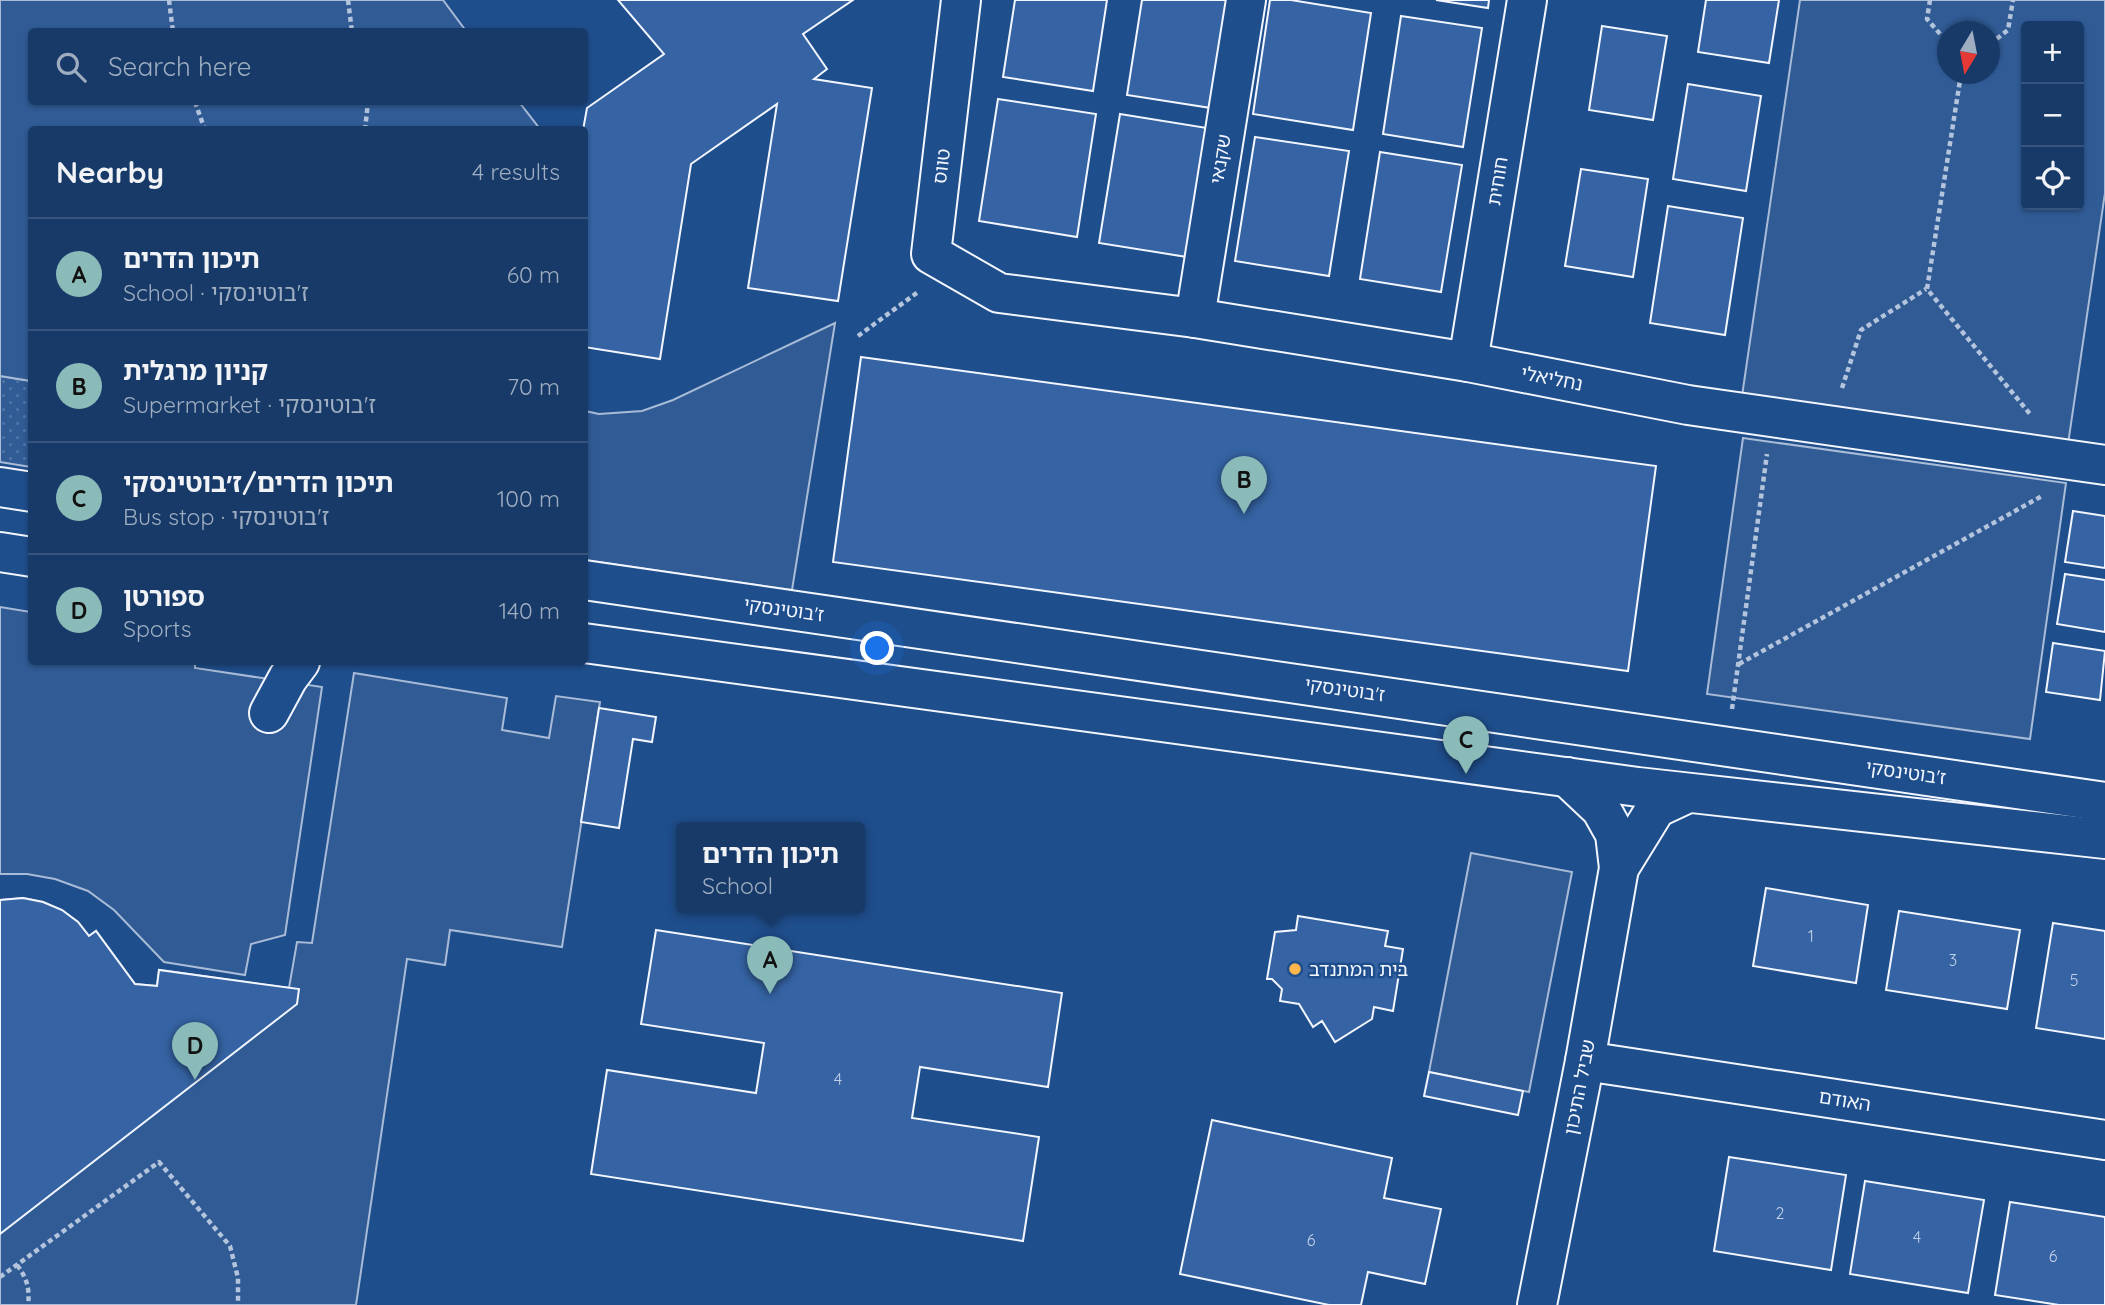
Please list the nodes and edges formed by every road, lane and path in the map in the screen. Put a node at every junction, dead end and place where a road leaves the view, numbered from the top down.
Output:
1 (169, 0) edge
2 (348, 0) edge
3 (961, 0) edge
4 (1246, 0) edge
5 (1527, 0) edge
6 (1930, 0) edge
7 (2013, 0) edge
8 (172, 28) edge
9 (352, 28) edge
10 (1937, 30) edge
11 (2000, 36) edge
12 (1959, 84) edge
13 (196, 105) edge
14 (368, 105) edge
15 (204, 126) edge
16 (365, 126) edge
17 (952, 266) junction
18 (1927, 289) junction
19 (999, 293) joint
20 (1195, 318) junction
21 (858, 336) dead end
22 (1468, 362) junction
23 (1842, 390) dead end
24 (2036, 421) dead end
25 (1768, 452) dead end
26 (2105, 465) edge
27 (0, 487) edge
28 (28, 491) edge
29 (2048, 492) dead end
30 (0, 552) edge
31 (28, 556) edge
32 (588, 581) edge
33 (588, 644) edge
34 (1739, 664) junction
35 (277, 665) edge
36 (298, 665) edge
37 (1731, 717) dead end
38 (1567, 777) junction
39 (1688, 793) junction
40 (2105, 802) edge
41 (2105, 839) edge
42 (1619, 869) junction
43 (1585, 1061) junction
44 (2105, 1140) edge
45 (17, 1265) junction
46 (0, 1277) edge
47 (28, 1305) edge
48 (238, 1305) edge
49 (1536, 1305) edge

1 - 8 path
2 - 9 path
3 - 17 street, טווס
4 - 20 street, שקנאי
5 - 22 street, חוחית
6 - 10 path
7 - 11 path
12 - 18 path
13 - 15 path
14 - 16 path
17 - 19 street, טווס
17 - 21 path
18 - 23 path
18 - 24 path
19 - 20 street, נחליאלי
20 - 22 street, נחליאלי
22 - 26 street, נחליאלי
25 - 34 path
27 - 28 street
29 - 34 path
30 - 31 street
32 - 40 street, ז'בוטינסקי
33 - 38 street
34 - 37 path
35 - 36 street
38 - 39 street
38 - 42 street, שביל התיכון
39 - 41 street
39 - 42 street, שביל התיכון
42 - 43 street, שביל התיכון
43 - 44 street, האודם
43 - 49 street, שביל התיכון
45 - 46 path
45 - 47 path
45 - 48 path

